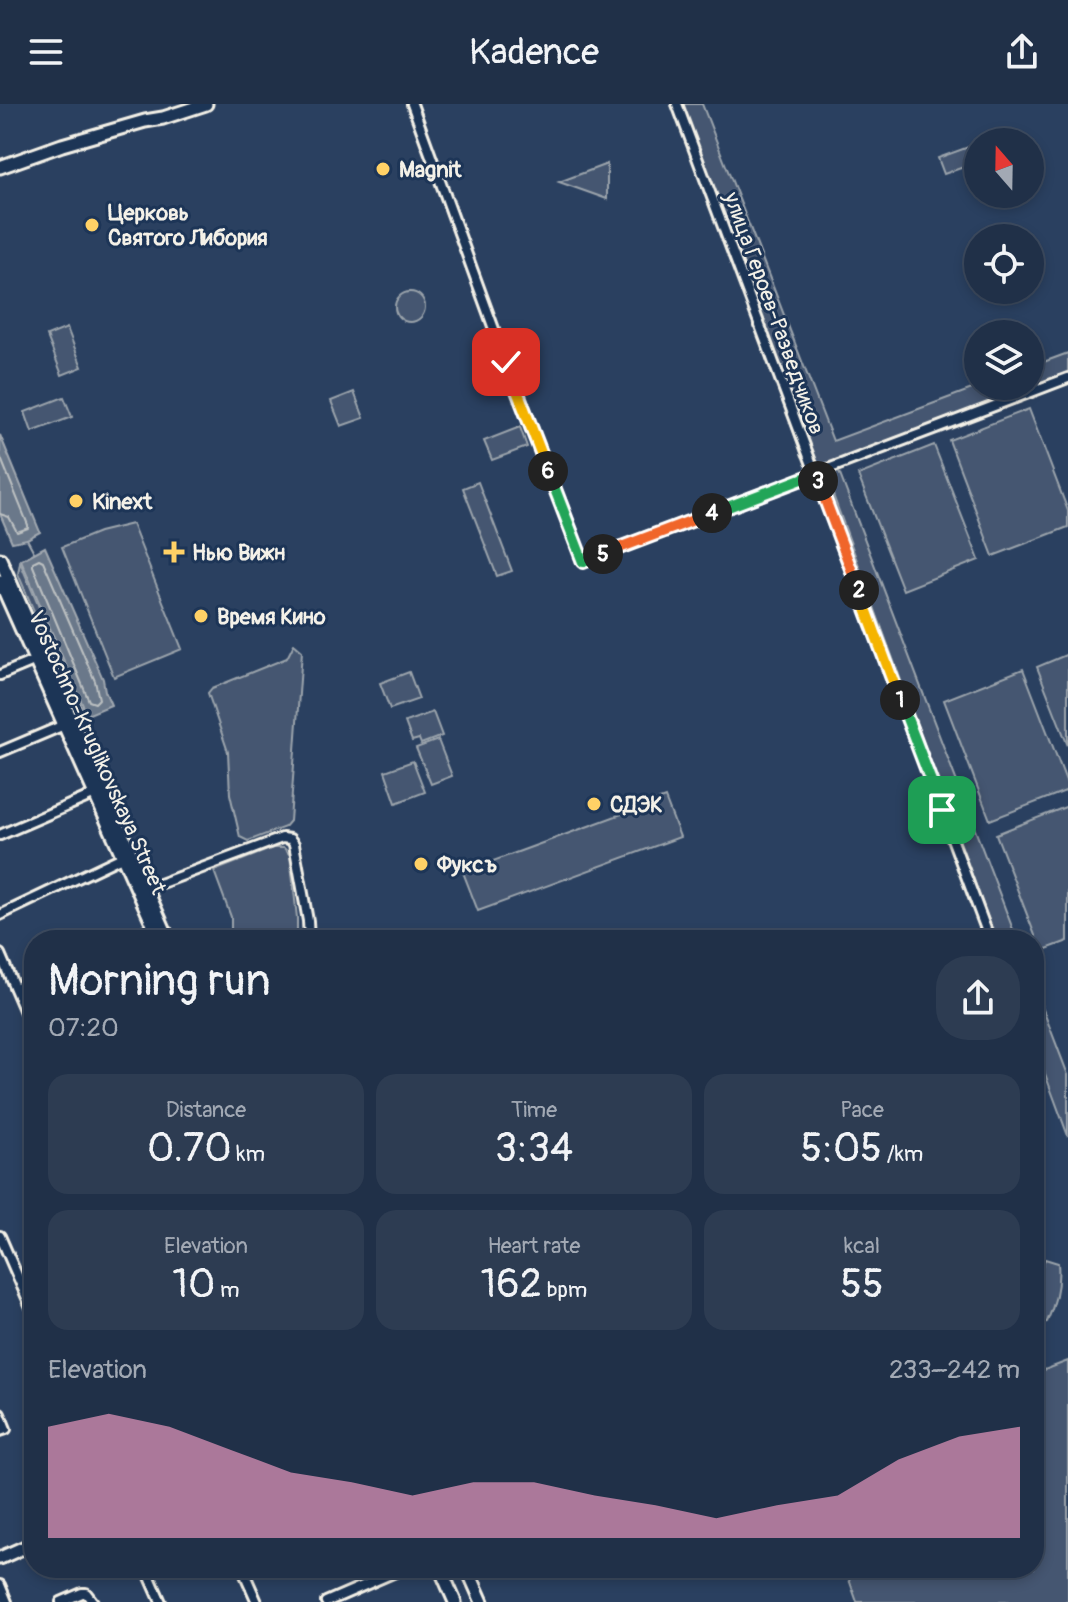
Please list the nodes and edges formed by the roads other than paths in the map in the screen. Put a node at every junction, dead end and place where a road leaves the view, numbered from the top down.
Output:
1 (206, 104) edge
2 (412, 104) edge
3 (677, 104) edge
4 (0, 167) edge
5 (1068, 378) edge
6 (815, 474) junction
7 (0, 559) edge
8 (1, 583) edge
9 (36, 660) junction
10 (0, 675) edge
11 (64, 725) junction
12 (0, 752) edge
13 (95, 794) junction
14 (0, 835) edge
15 (122, 857) junction
16 (146, 889) junction
17 (0, 915) edge
18 (154, 927) junction
19 (147, 930) edge
20 (155, 930) edge
21 (164, 930) edge
22 (308, 930) edge
23 (986, 930) edge
24 (0, 954) edge
25 (24, 984) edge
26 (15, 988) junction
27 (24, 1009) edge
28 (0, 1236) edge
29 (24, 1291) edge
30 (0, 1414) edge
31 (0, 1431) edge
32 (24, 1544) edge
33 (0, 1555) edge
34 (150, 1578) edge
35 (246, 1578) edge
36 (381, 1578) edge
37 (444, 1578) edge
38 (471, 1578) edge
39 (0, 1585) edge
40 (7, 1602) edge
41 (61, 1602) edge
42 (93, 1602) edge
43 (161, 1602) edge
44 (257, 1602) edge
45 (326, 1602) edge
46 (455, 1602) edge
47 (482, 1602) edge

1 - 4 main road
2 - 6 street
3 - 6 street, улица Героев-Разведчиков
5 - 6 street
6 - 23 street, улица Героев-Разведчиков
7 - 16 main road
8 - 9 main road, Vostochno-Kruglikovskaya Street
9 - 10 street
9 - 11 main road, Vostochno-Kruglikovskaya Street
11 - 12 street
11 - 13 main road, Vostochno-Kruglikovskaya Street
13 - 14 street
13 - 15 main road, Vostochno-Kruglikovskaya Street
15 - 17 street
15 - 18 main road, Vostochno-Kruglikovskaya Street
16 - 21 main road
16 - 22 street
18 - 19 street
18 - 20 main road, Vostochno-Kruglikovskaya Street
24 - 26 street
25 - 26 street
26 - 27 street
28 - 29 street
30 - 31 street
32 - 33 main road
34 - 43 street
35 - 44 street
36 - 45 street
37 - 46 main road
38 - 47 main road
39 - 40 street
41 - 42 street

